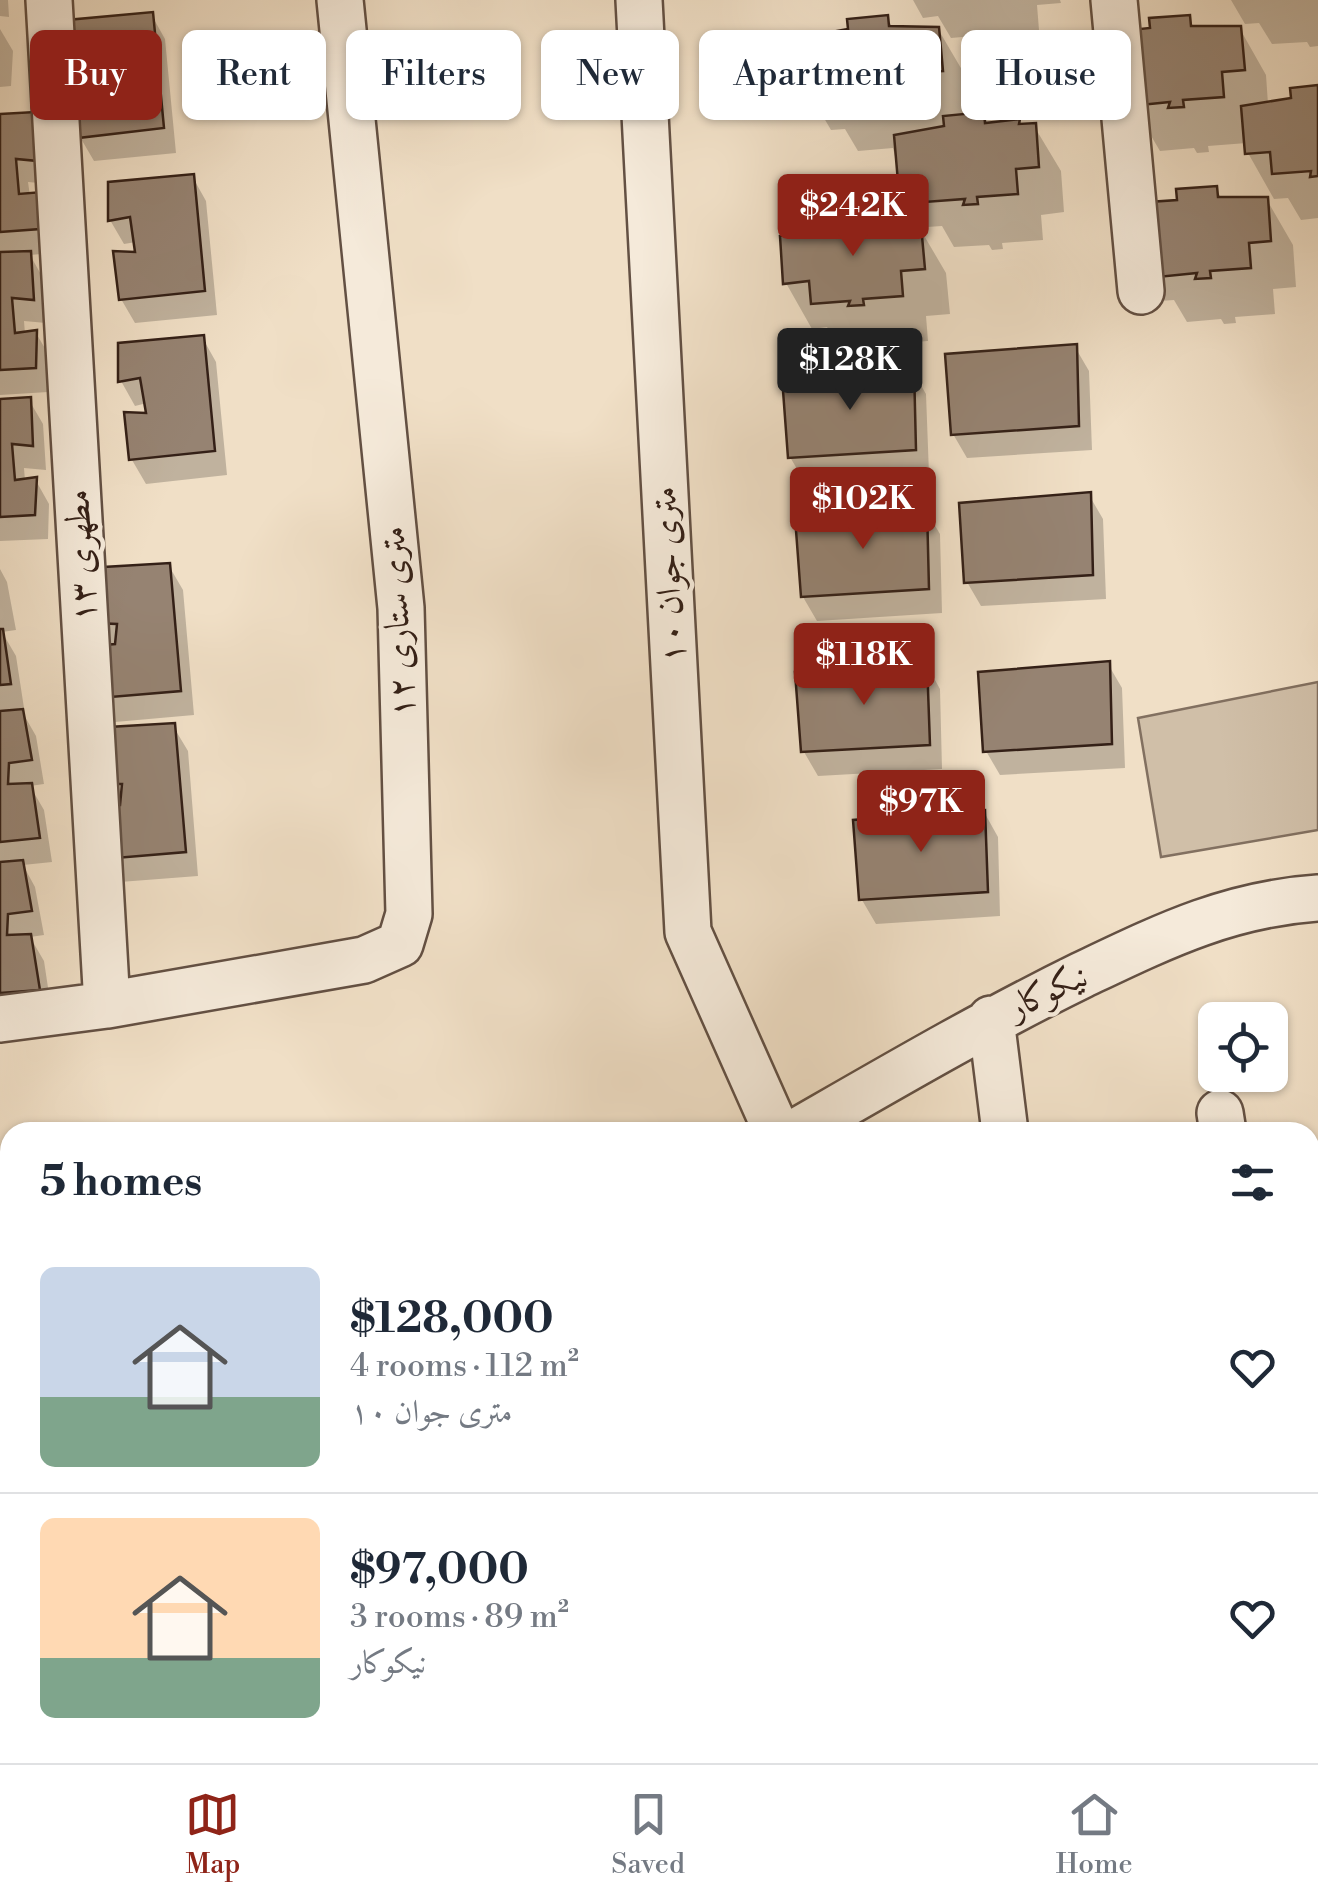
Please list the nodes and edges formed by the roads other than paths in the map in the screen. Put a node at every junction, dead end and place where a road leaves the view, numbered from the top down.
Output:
1 (50, 0) edge
2 (340, 0) edge
3 (638, 0) edge
4 (1114, 0) edge
5 (1141, 291) dead end
6 (1318, 898) edge
7 (107, 1005) junction
8 (0, 1019) edge
9 (991, 1019) junction
10 (772, 1122) edge
11 (813, 1122) edge
12 (1004, 1122) edge

1 - 7 street, مطهری ۱۳
2 - 7 street, ۱۲ متری ستاری
3 - 10 street, ۱۰ متری جوان
4 - 5 street
6 - 9 street, نیکوکار
7 - 8 street
9 - 11 street, نیکوکار
9 - 12 street

